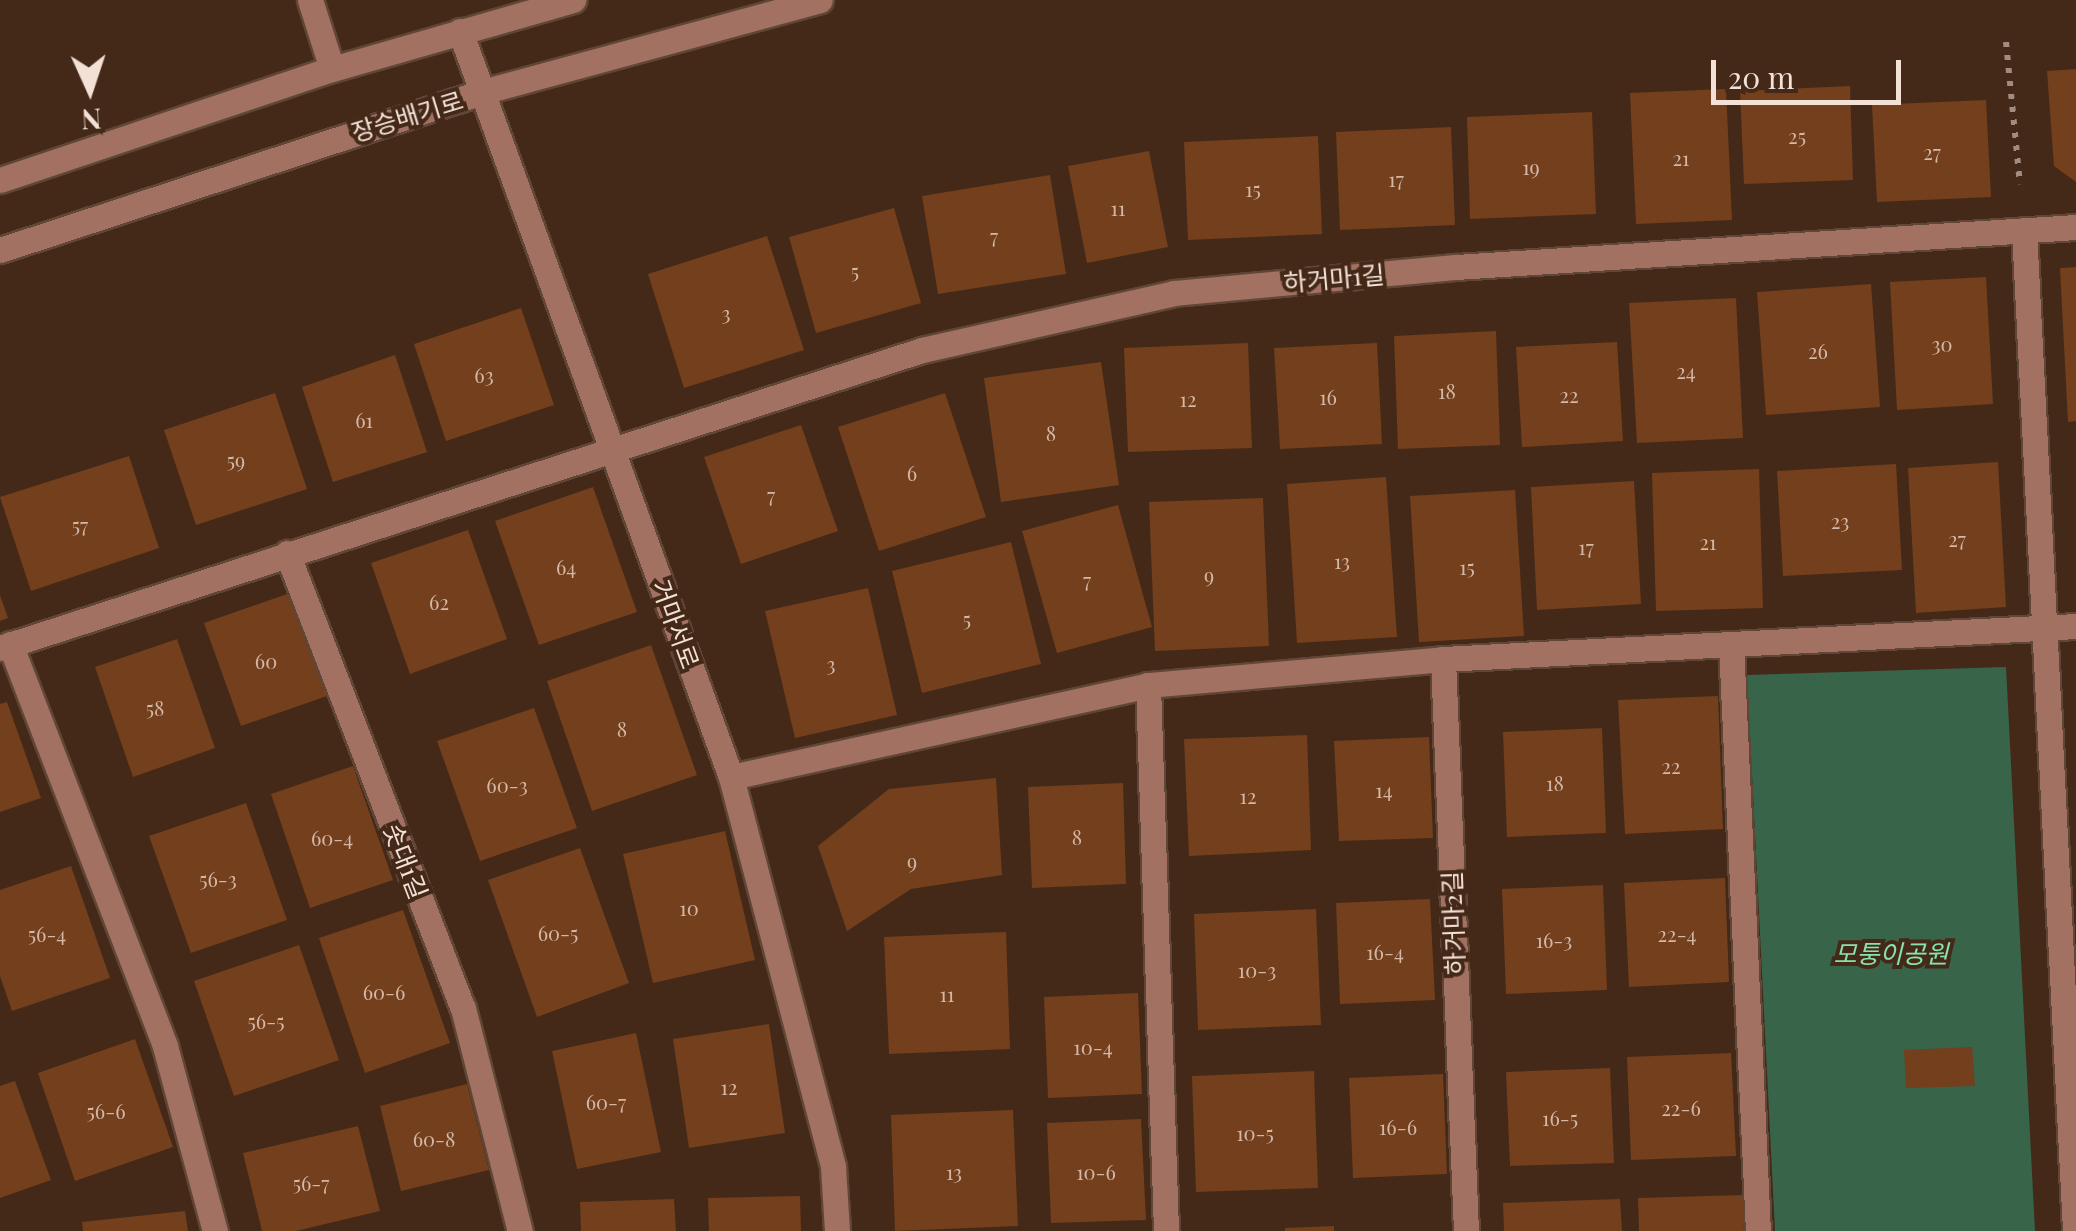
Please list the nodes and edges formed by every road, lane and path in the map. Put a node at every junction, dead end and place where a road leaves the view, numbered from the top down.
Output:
1 (310, 0) edge
2 (573, 0) edge
3 (820, 0) edge
4 (460, 31) junction
5 (2006, 42) dead end
6 (332, 69) junction
7 (482, 92) junction
8 (0, 180) edge
9 (2076, 226) edge
10 (2024, 230) junction
11 (0, 250) edge
12 (612, 448) junction
13 (288, 553) junction
14 (2076, 626) edge
15 (2042, 628) junction
16 (1730, 644) junction
17 (5, 646) edge
18 (1443, 659) junction
19 (1148, 685) junction
20 (732, 778) junction
21 (215, 1231) edge
22 (520, 1231) edge
23 (837, 1231) edge
24 (1166, 1231) edge
25 (1466, 1231) edge
26 (1758, 1231) edge
27 (2075, 1231) edge

1 - 6 street
2 - 4 street
3 - 7 street, 장승배기로
4 - 6 street
4 - 7 street, 거마서로
5 - 10 path
6 - 8 street
7 - 11 street, 장승배기로
7 - 12 street, 거마서로
9 - 10 street, 하거마1길
10 - 12 street, 하거마1길
10 - 15 street
12 - 13 street
12 - 20 street, 거마서로
13 - 17 street
13 - 22 street, 솟대1길
14 - 15 street
15 - 16 street
15 - 27 street
16 - 18 street
16 - 26 street
17 - 21 street
18 - 19 street
18 - 25 street, 하거마2길
19 - 20 street
19 - 24 street
20 - 23 street, 거마서로

